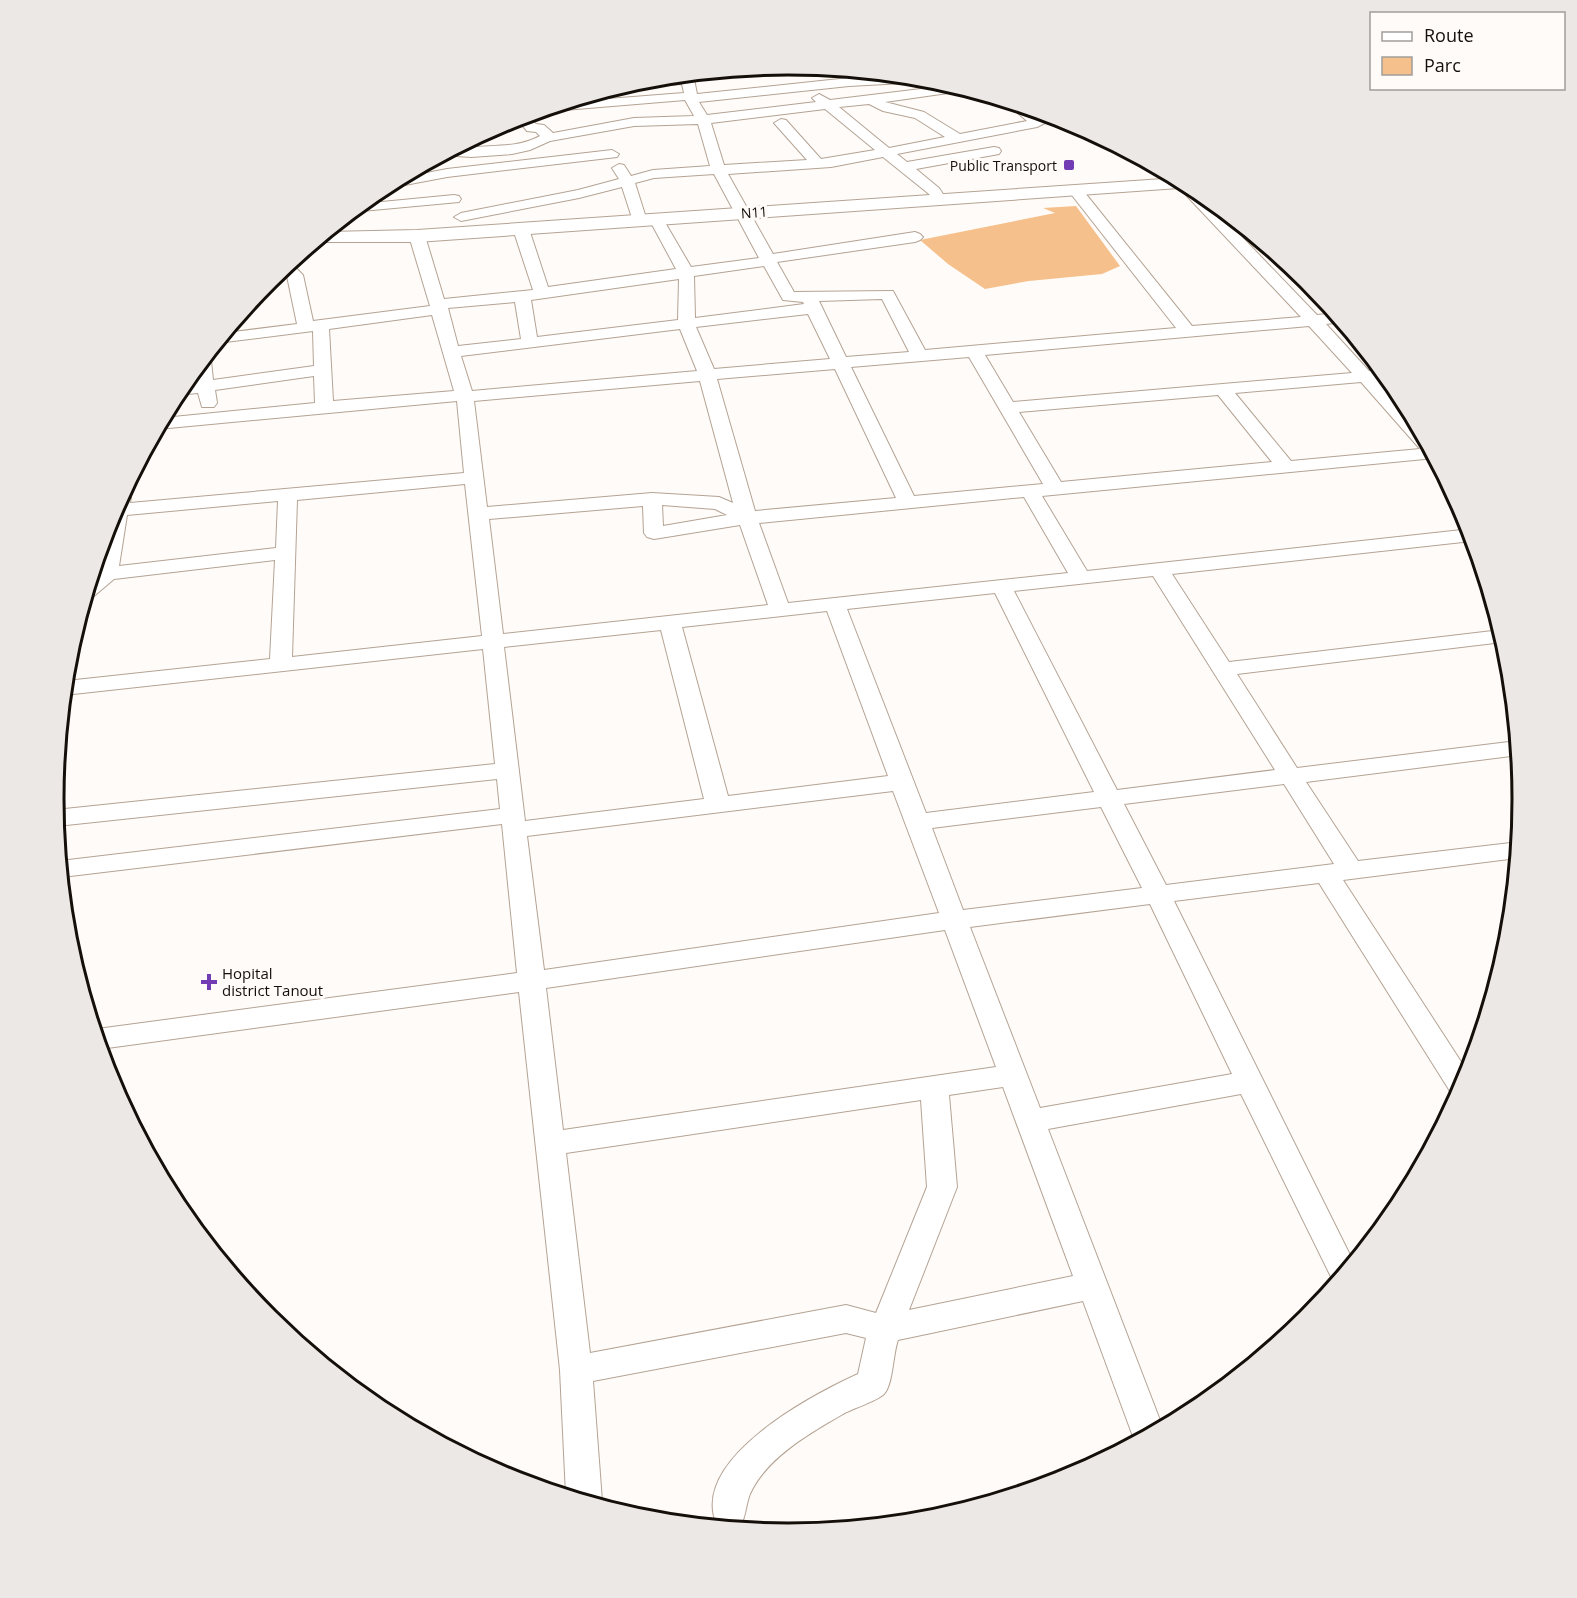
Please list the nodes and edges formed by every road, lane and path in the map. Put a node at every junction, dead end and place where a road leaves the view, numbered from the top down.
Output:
1 (855, 79) edge
2 (879, 81) edge
3 (688, 82) edge
4 (849, 82) junction
5 (806, 88) junction
6 (943, 92) edge
7 (691, 98) junction
8 (869, 98) junction
9 (596, 101) edge
10 (828, 104) junction
11 (581, 106) edge
12 (888, 108) junction
13 (840, 116) junction
14 (1029, 116) edge
15 (1041, 121) edge
16 (528, 123) edge
17 (781, 123) junction
18 (1037, 123) junction
19 (704, 126) junction
20 (596, 128) junction
21 (550, 137) junction
22 (959, 137) junction
23 (469, 150) edge
24 (885, 153) junction
25 (612, 154) junction
26 (446, 162) edge
27 (818, 164) junction
28 (903, 166) junction
29 (718, 169) junction
30 (447, 173) junction
31 (416, 179) edge
32 (627, 181) junction
33 (1168, 183) edge
34 (1076, 191) junction
35 (454, 199) junction
36 (940, 200) junction
37 (372, 207) edge
38 (1208, 209) edge
39 (743, 213) junction
40 (648, 220) junction
41 (466, 224) junction
42 (521, 229) junction
43 (417, 236) junction
44 (915, 237) dead end
45 (332, 238) edge
46 (768, 260) junction
47 (292, 272) edge
48 (686, 273) junction
49 (542, 293) junction
50 (522, 296) junction
51 (789, 297) junction
52 (811, 302) junction
53 (440, 307) junction
54 (687, 318) junction
55 (1330, 319) edge
56 (1312, 320) junction
57 (313, 326) junction
58 (1188, 332) junction
59 (231, 338) edge
60 (530, 343) junction
61 (974, 351) junction
62 (452, 352) junction
63 (920, 356) junction
64 (841, 363) junction
65 (323, 370) junction
66 (204, 373) edge
67 (707, 374) junction
68 (1376, 376) edge
69 (1365, 378) junction
70 (206, 387) junction
71 (193, 388) edge
72 (1224, 390) junction
73 (465, 396) junction
74 (324, 407) junction
75 (1007, 408) junction
76 (210, 417) junction
77 (170, 423) edge
78 (1407, 423) edge
79 (1425, 454) edge
80 (1286, 467) junction
81 (474, 478) junction
82 (1055, 489) junction
83 (1030, 491) junction
84 (288, 495) junction
85 (652, 499) junction
86 (908, 503) junction
87 (128, 504) edge
88 (478, 514) junction
89 (747, 518) junction
90 (1462, 536) edge
91 (285, 553) junction
92 (1159, 569) junction
93 (100, 575) edge
94 (1080, 578) junction
95 (1002, 587) junction
96 (835, 605) junction
97 (780, 610) junction
98 (670, 623) junction
99 (1494, 637) edge
100 (493, 642) junction
101 (281, 665) junction
102 (1222, 669) junction
103 (74, 687) edge
104 (1511, 749) edge
105 (508, 770) junction
106 (1291, 776) junction
107 (901, 782) junction
108 (1110, 800) junction
109 (718, 805) junction
110 (65, 817) edge
111 (513, 822) junction
112 (916, 822) junction
113 (1510, 855) edge
114 (68, 868) edge
115 (1339, 872) junction
116 (1158, 895) junction
117 (953, 920) junction
118 (531, 981) junction
119 (105, 1038) edge
120 (1012, 1076) junction
121 (1457, 1077) edge
122 (1249, 1082) junction
123 (934, 1087) junction
124 (1029, 1121) junction
125 (550, 1144) junction
126 (1340, 1267) edge
127 (1092, 1287) junction
128 (886, 1329) junction
129 (576, 1370) junction
130 (1146, 1428) edge
131 (584, 1493) edge
132 (729, 1513) dead end

1 - 4 street
2 - 4 street
3 - 7 street
4 - 5 street
4 - 8 street
5 - 7 street
5 - 10 street
6 - 8 street
7 - 9 street
7 - 19 street
8 - 10 street
8 - 12 street
10 - 13 street
10 - 19 street
11 - 20 street
12 - 13 street
12 - 22 street
13 - 17 street
13 - 24 street
14 - 18 street
15 - 18 street
16 - 21 street
17 - 19 street
17 - 27 street
18 - 22 street
19 - 20 street
19 - 29 street
20 - 21 street
20 - 25 street
21 - 23 street
22 - 24 street
22 - 28 street
24 - 27 street
24 - 28 street
25 - 30 street
25 - 32 street
26 - 30 street
27 - 29 street
28 - 36 street
29 - 32 street
29 - 39 street
30 - 31 street
30 - 35 street
32 - 40 street
32 - 41 street
33 - 34 main road, N11
34 - 36 main road, N11
34 - 58 street
35 - 37 street
35 - 41 street
36 - 39 main road, N11
38 - 56 street
39 - 40 main road, N11
39 - 46 street
40 - 42 main road, N11
40 - 48 street
41 - 42 main road, N11
41 - 43 main road, N11
42 - 49 street
43 - 45 main road, N11
43 - 53 street
44 - 46 street
46 - 48 street
46 - 51 street
47 - 57 street
48 - 49 street
48 - 54 street
49 - 50 street
50 - 53 street
50 - 60 street
51 - 52 street
51 - 54 street
52 - 54 street
52 - 63 street
52 - 64 street
53 - 57 street
53 - 62 street
54 - 60 street
54 - 67 street
55 - 56 street
56 - 58 street
56 - 69 street
57 - 59 street
57 - 65 street
58 - 61 street
60 - 62 street
61 - 63 street
61 - 75 street
62 - 73 street
63 - 64 street
64 - 67 street
64 - 86 street
65 - 70 street
65 - 74 street
66 - 70 street
67 - 73 street
67 - 89 street
68 - 69 street
69 - 72 street
69 - 78 street
70 - 71 street
70 - 76 street
72 - 75 street
72 - 80 street
73 - 74 street
73 - 81 street
74 - 76 street
75 - 82 street
76 - 77 street
79 - 80 street
80 - 82 street
81 - 84 street
81 - 88 street
82 - 83 street
83 - 86 street
83 - 94 street
84 - 87 street
84 - 91 street
85 - 88 street
85 - 89 street
85 - 89 street
86 - 89 street
88 - 100 street
89 - 97 street
90 - 92 street
91 - 93 street
91 - 101 street
92 - 94 street
92 - 102 street
94 - 95 street
95 - 96 street
95 - 108 street
96 - 97 street
96 - 107 street
97 - 98 street
98 - 100 street
98 - 109 street
99 - 102 street
100 - 101 street
100 - 105 street
101 - 103 street
102 - 106 street
104 - 106 street
105 - 110 street
105 - 111 street
106 - 108 street
106 - 115 street
107 - 109 street
107 - 112 street
108 - 112 street
108 - 116 street
109 - 111 street
111 - 114 street
111 - 118 street
112 - 117 street
113 - 115 street
115 - 116 street
115 - 121 street
116 - 117 street
116 - 122 street
117 - 118 street
117 - 120 street
118 - 119 street
118 - 125 street
120 - 123 street
120 - 124 street
122 - 124 street
122 - 126 street
123 - 125 street
123 - 128 street
124 - 127 street
125 - 129 street
127 - 128 street
127 - 130 street
128 - 129 street
128 - 132 street
129 - 131 street

